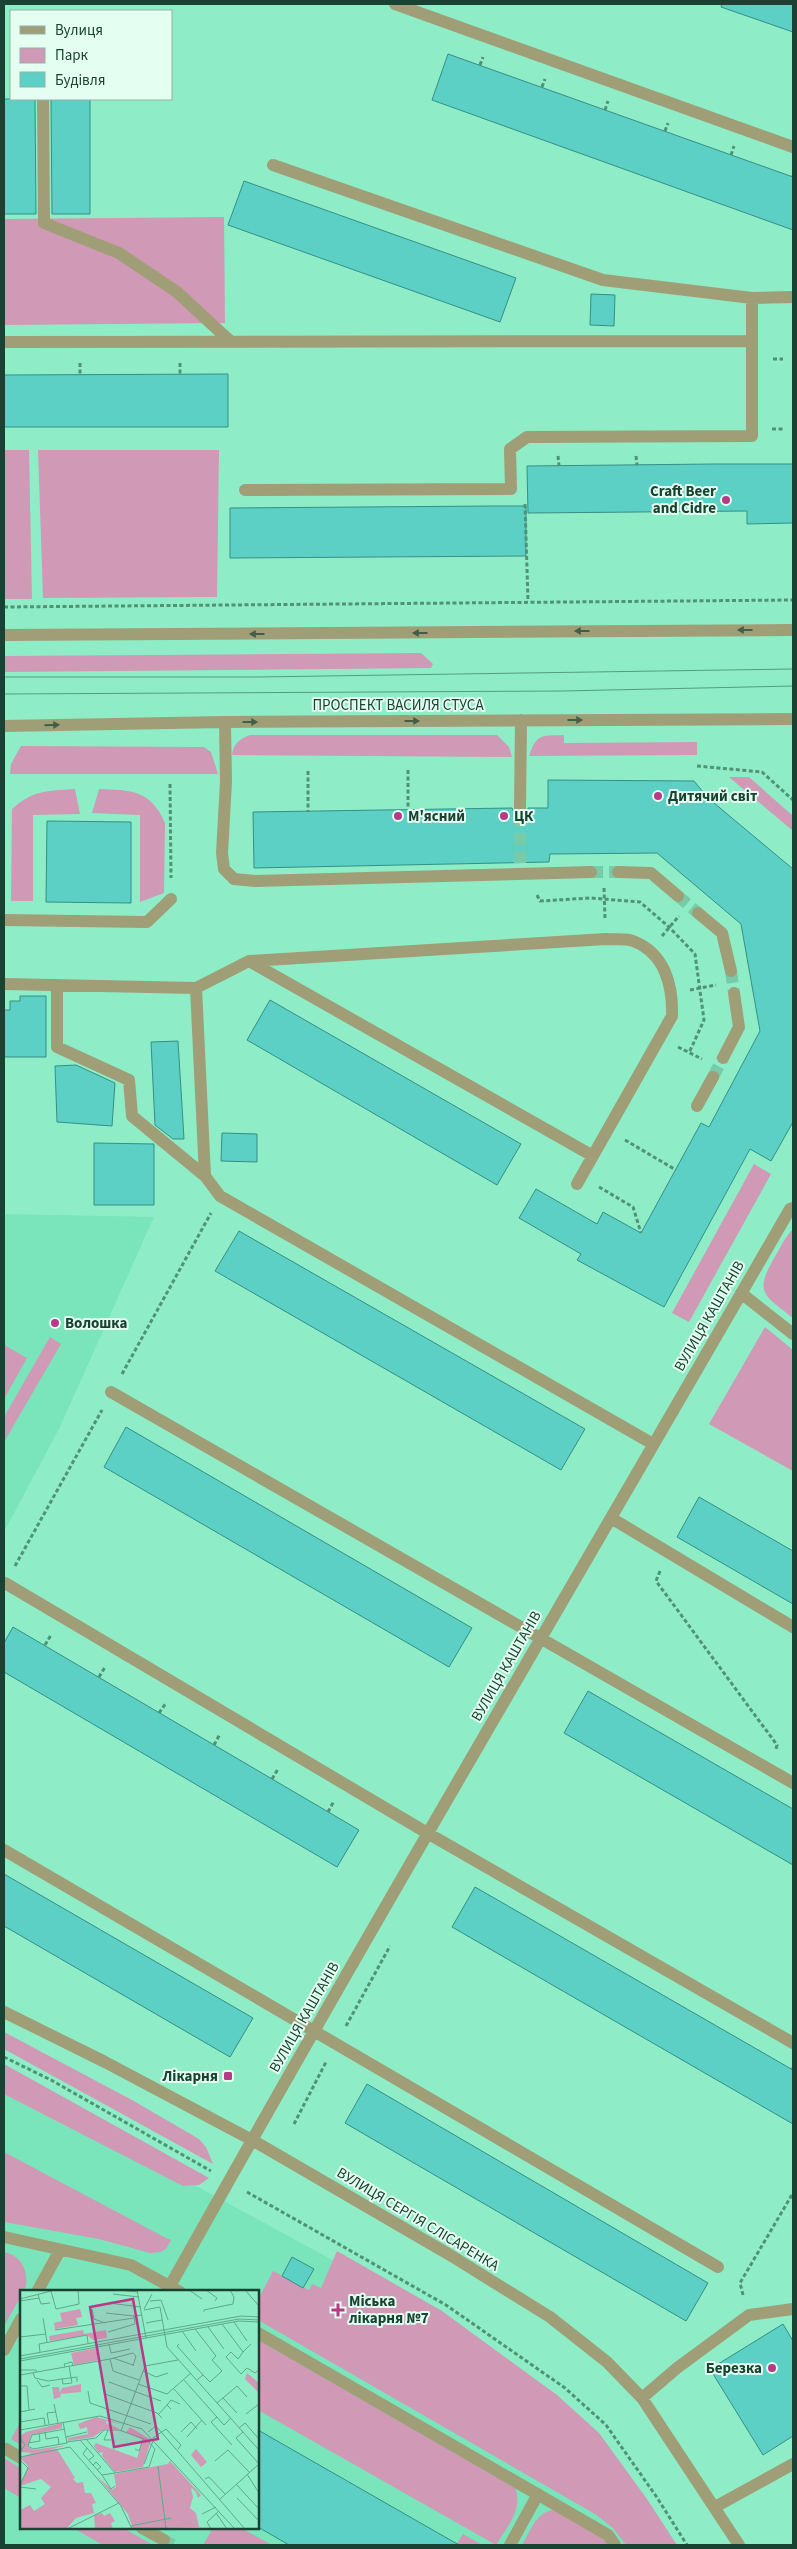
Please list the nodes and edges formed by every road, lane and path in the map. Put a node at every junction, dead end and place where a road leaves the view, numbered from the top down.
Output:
1 (395, 4) edge
2 (43, 100) edge
3 (793, 147) edge
4 (273, 164) dead end
5 (793, 297) edge
6 (752, 298) junction
7 (752, 341) junction
8 (4, 342) edge
9 (231, 342) junction
10 (511, 489) junction
11 (245, 490) dead end
12 (793, 600) edge
13 (528, 601) junction
14 (4, 607) edge
15 (793, 630) edge
16 (4, 636) edge
17 (793, 719) edge
18 (521, 720) junction
19 (225, 722) junction
20 (4, 726) edge
21 (697, 766) dead end
22 (408, 770) dead end
23 (308, 771) dead end
24 (170, 784) dead end
25 (793, 800) edge
26 (520, 808) tunnel mouth
27 (408, 810) dead end
28 (308, 812) dead end
29 (591, 872) tunnel mouth
30 (618, 872) tunnel mouth
31 (678, 896) tunnel mouth
32 (591, 898) dead end
33 (171, 899) joint
34 (540, 901) dead end
35 (698, 913) tunnel mouth
36 (4, 920) edge
37 (249, 961) junction
38 (731, 971) tunnel mouth
39 (4, 984) edge
40 (58, 985) junction
41 (196, 988) junction
42 (734, 993) tunnel mouth
43 (723, 1058) tunnel mouth
44 (713, 1077) tunnel mouth
45 (697, 1106) dead end
46 (607, 1131) junction
47 (593, 1156) junction
48 (676, 1170) dead end
49 (205, 1176) junction
50 (579, 1180) joint
51 (791, 1208) edge
52 (642, 1233) dead end
53 (741, 1293) junction
54 (793, 1334) edge
55 (111, 1392) dead end
56 (653, 1444) junction
57 (611, 1518) junction
58 (668, 1552) junction
59 (5, 1583) dead end
60 (793, 1627) edge
61 (540, 1640) junction
62 (773, 1772) junction
63 (793, 1784) edge
64 (429, 1834) junction
65 (4, 1850) edge
66 (4, 2012) edge
67 (315, 2030) junction
68 (793, 2043) edge
69 (4, 2057) edge
70 (252, 2140) junction
71 (229, 2182) junction
72 (793, 2193) edge
73 (4, 2237) edge
74 (60, 2250) junction
75 (718, 2267) dead end
76 (175, 2289) edge
77 (37, 2290) edge
78 (793, 2308) edge
79 (748, 2315) junction
80 (20, 2321) edge
81 (259, 2334) edge
82 (4, 2350) edge
83 (642, 2398) junction
84 (6, 2449) dead end
85 (20, 2457) edge
86 (793, 2464) edge
87 (538, 2494) junction
88 (715, 2507) junction
89 (144, 2529) edge
90 (164, 2540) dead end
91 (510, 2545) edge
92 (615, 2545) edge
93 (687, 2545) edge
94 (739, 2545) edge

1 - 3 street
2 - 9 street
4 - 6 street
5 - 6 street
6 - 7 street
7 - 9 street
7 - 10 street
8 - 9 street
10 - 11 street
10 - 13 path
12 - 13 path
13 - 14 path
15 -> 16 street
18 -> 17 street, ПРОСПЕКТ ВАСИЛЯ СТУСА
19 -> 18 street, ПРОСПЕКТ ВАСИЛЯ СТУСА
18 - 26 street
20 -> 19 street, ПРОСПЕКТ ВАСИЛЯ СТУСА
19 - 29 street
21 - 25 path
22 - 27 path
23 - 28 path
24 - 33 path
30 - 31 street
32 - 34 path
33 - 36 street
35 - 38 street
37 - 41 street
37 - 46 street
37 - 47 street
39 - 40 street
40 - 41 street
40 - 49 street
41 - 49 street
42 - 43 street
44 - 45 street
46 - 47 street
46 - 48 path
47 - 50 street
49 - 56 street
50 - 52 path
51 - 53 street, ВУЛИЦЯ КАШТАНІВ
53 - 54 street
53 - 56 street, ВУЛИЦЯ КАШТАНІВ
55 - 61 street
56 - 57 street, ВУЛИЦЯ КАШТАНІВ
57 - 58 street
57 - 61 street, ВУЛИЦЯ КАШТАНІВ
58 - 60 street
58 - 62 path
59 - 64 street
61 - 62 street
61 - 64 street, ВУЛИЦЯ КАШТАНІВ
62 - 63 street
64 - 67 street, ВУЛИЦЯ КАШТАНІВ
64 - 68 street
65 - 67 street
66 - 70 street, ВУЛИЦЯ СЕРГІЯ СЛІСАРЕНКА
67 - 70 street, ВУЛИЦЯ КАШТАНІВ
67 - 75 street
69 - 71 path
70 - 71 street, ВУЛИЦЯ КАШТАНІВ
70 - 83 street, ВУЛИЦЯ СЕРГІЯ СЛІСАРЕНКА
71 - 76 street, ВУЛИЦЯ КАШТАНІВ
71 - 93 path
72 - 79 path
73 - 74 street
74 - 76 street
74 - 77 street
78 - 79 street
79 - 83 street
80 - 82 street
81 - 87 street
83 - 88 street, ВУЛИЦЯ СЕРГІЯ СЛІСАРЕНКА
84 - 85 street
86 - 88 street
87 - 91 street
87 - 92 street
88 - 94 street, ВУЛИЦЯ СЕРГІЯ СЛІСАРЕНКА
89 - 90 street

